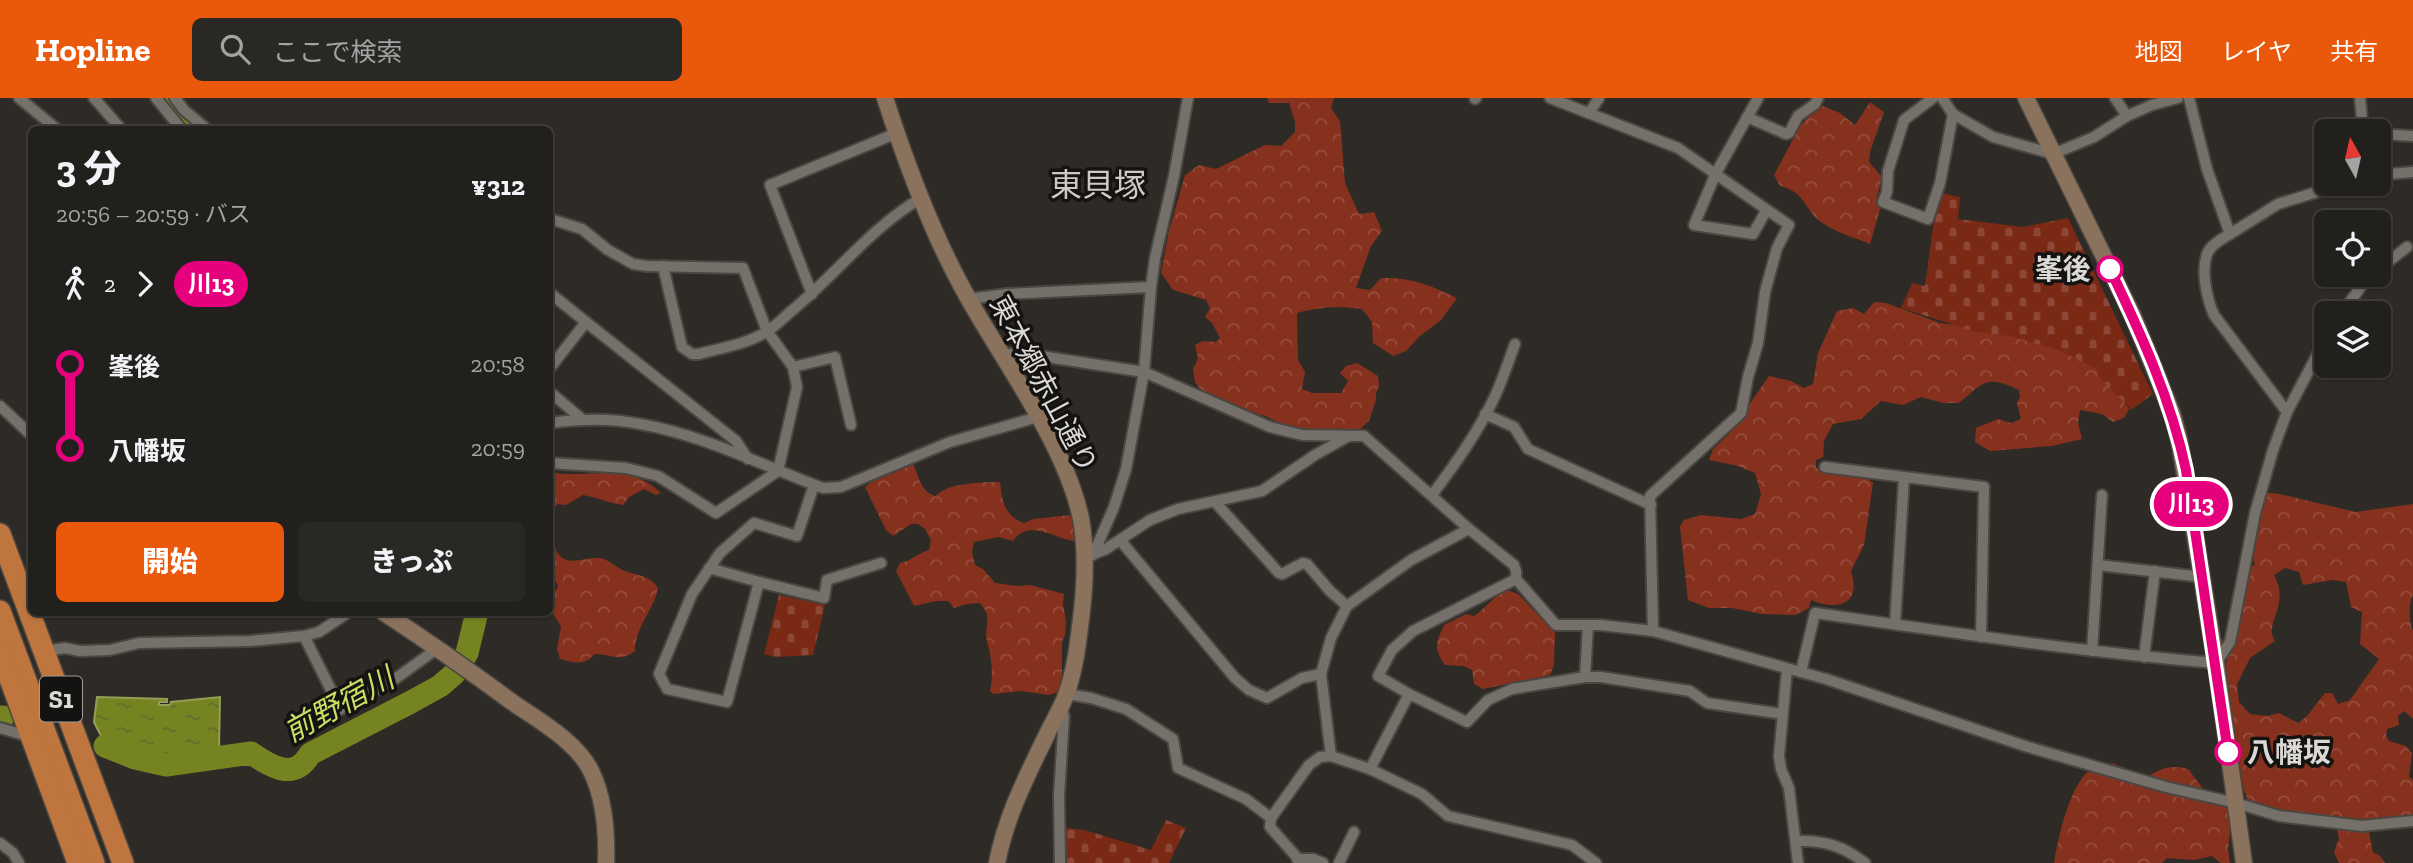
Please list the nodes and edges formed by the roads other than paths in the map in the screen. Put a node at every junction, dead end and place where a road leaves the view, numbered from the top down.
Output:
1 (19, 98) edge
2 (94, 98) edge
3 (156, 98) edge
4 (175, 98) edge
5 (885, 98) edge
6 (1188, 98) edge
7 (1550, 98) edge
8 (1599, 98) edge
9 (1758, 98) edge
10 (1818, 98) edge
11 (1933, 98) edge
12 (1942, 98) edge
13 (2026, 98) edge
14 (2115, 98) edge
15 (2178, 98) edge
16 (2189, 98) edge
17 (2360, 98) edge
18 (1589, 113) junction
19 (1953, 114) junction
20 (2127, 116) junction
21 (1746, 117) junction
22 (2362, 119) edge
23 (53, 126) edge
24 (118, 126) edge
25 (179, 126) edge
26 (203, 126) edge
27 (897, 134) junction
28 (2391, 135) edge
29 (2413, 136) edge
30 (2053, 154) junction
31 (1716, 173) junction
32 (2413, 173) edge
33 (2391, 174) edge
34 (2314, 193) edge
35 (920, 198) junction
36 (1766, 211) junction
37 (553, 223) edge
38 (2230, 234) junction
39 (2407, 247) dead end
40 (2391, 260) edge
41 (663, 265) junction
42 (1151, 287) junction
43 (812, 293) junction
44 (553, 295) edge
45 (968, 299) junction
46 (586, 322) junction
47 (767, 331) junction
48 (1515, 344) dead end
49 (1001, 354) junction
50 (2314, 361) edge
51 (553, 364) edge
52 (793, 367) junction
53 (1144, 372) junction
54 (553, 395) edge
55 (0, 406) edge
56 (2287, 412) junction
57 (1485, 414) junction
58 (1038, 417) junction
59 (582, 419) junction
60 (553, 423) edge
61 (850, 425) dead end
62 (28, 432) edge
63 (1349, 435) junction
64 (748, 459) junction
65 (553, 463) edge
66 (1825, 467) dead end
67 (778, 471) junction
68 (1903, 478) junction
69 (814, 485) junction
70 (1432, 495) junction
71 (2102, 495) dead end
72 (1215, 502) junction
73 (1651, 505) junction
74 (0, 524) edge
75 (1469, 529) junction
76 (0, 534) edge
77 (1120, 540) junction
78 (1089, 555) junction
79 (881, 563) dead end
80 (2098, 565) junction
81 (709, 568) junction
82 (0, 571) edge
83 (2155, 572) junction
84 (2202, 577) junction
85 (1516, 579) junction
86 (759, 582) junction
87 (28, 600) edge
88 (1347, 606) junction
89 (28, 608) edge
90 (0, 611) edge
91 (31, 616) edge
92 (34, 616) edge
93 (343, 616) edge
94 (389, 616) edge
95 (1895, 624) junction
96 (1588, 625) junction
97 (1653, 631) junction
98 (304, 636) junction
99 (1981, 637) junction
100 (438, 648) junction
101 (46, 651) junction
102 (2092, 651) junction
103 (0, 652) edge
104 (2144, 657) junction
105 (2216, 663) junction
106 (0, 668) edge
107 (1787, 669) junction
108 (1801, 672) junction
109 (1321, 674) junction
110 (1585, 677) junction
111 (1409, 694) junction
112 (1064, 700) junction
113 (340, 708) junction
114 (1783, 713) junction
115 (317, 722) dead end
116 (0, 728) edge
117 (24, 735) junction
118 (1331, 756) junction
119 (1370, 769) junction
120 (2236, 803) junction
121 (1271, 818) junction
122 (2413, 821) edge
123 (1354, 832) dead end
124 (1797, 841) junction
125 (0, 844) edge
126 (1299, 861) edge
127 (19, 863) edge
128 (73, 863) edge
129 (78, 863) edge
130 (94, 863) edge
131 (110, 863) edge
132 (125, 863) edge
133 (606, 863) edge
134 (997, 863) edge
135 (1060, 863) edge
136 (1323, 863) edge
137 (1339, 863) edge
138 (1596, 863) edge
139 (1798, 863) edge
140 (1865, 863) edge
141 (2244, 863) edge

1 - 23 street
2 - 24 street
3 - 25 street
4 - 26 street
5 - 27 street, 東本郷赤山通り
6 - 42 street
7 - 18 street
8 - 18 street
9 - 21 street
10 - 21 street
11 - 19 street
12 - 19 street
13 - 30 street
14 - 20 street
15 - 20 street
16 - 38 street
17 - 22 street
18 - 31 street
19 - 30 street
20 - 30 street
21 - 31 street
27 - 35 street, 東本郷赤山通り
27 - 43 street
28 - 29 street
30 - 84 street
31 - 36 street
31 - 36 street
32 - 33 street
34 - 38 street
35 - 43 street
35 - 45 street, 東本郷赤山通り
36 - 73 street
37 - 41 street
38 - 56 street
39 - 40 street
41 - 47 street
41 - 47 street
42 - 45 street
42 - 53 street
43 - 47 street
44 - 46 street
45 - 49 street, 東本郷赤山通り
46 - 51 street
46 - 64 street
47 - 52 street
48 - 57 street
49 - 53 street
49 - 58 street, 東本郷赤山通り
50 - 56 street
52 - 61 street
52 - 67 street
53 - 63 street
53 - 78 street
54 - 59 street
55 - 62 street
56 - 105 street
57 - 70 street
57 - 73 street
58 - 69 street
58 - 78 street, 東本郷赤山通り
59 - 60 street
59 - 64 street
63 - 70 street
63 - 72 street
64 - 67 street
65 - 67 street
66 - 68 street
67 - 69 street
68 - 95 street
68 - 99 street
69 - 81 street
70 - 75 street
71 - 80 street
72 - 77 street
72 - 88 street
73 - 97 street
74 - 87 street
75 - 85 street
75 - 88 street
76 - 89 highway, S1
77 - 78 street
77 - 109 street
78 - 112 street, 東本郷赤山通り
79 - 86 street
80 - 83 street
80 - 102 street
81 - 86 street
81 - 86 street
82 - 131 highway
83 - 84 street
83 - 104 street
84 - 105 street
85 - 96 street
85 - 111 street
88 - 109 street
90 - 130 highway
91 - 132 highway, S1
92 - 101 street
93 - 98 street
94 - 100 street
95 - 99 street
95 - 108 street
96 - 97 street
96 - 110 street
97 - 107 street
98 - 101 street
98 - 113 street
99 - 102 street
100 - 113 street
100 - 133 street
101 - 132 street
102 - 104 street
103 - 129 highway, S1
104 - 105 street
105 - 120 street
106 - 117 street
107 - 108 street
107 - 114 street
108 - 120 street
109 - 118 street
110 - 111 street
110 - 114 street
111 - 119 street
112 - 121 street
112 - 134 street, 東本郷赤山通り
112 - 135 street
113 - 115 street
114 - 124 street
116 - 117 street
117 - 128 street
118 - 119 street
118 - 121 street
119 - 138 street
120 - 122 street
120 - 141 street
121 - 126 street
123 - 137 street
124 - 139 street
124 - 140 street
125 - 127 street
126 - 136 street

